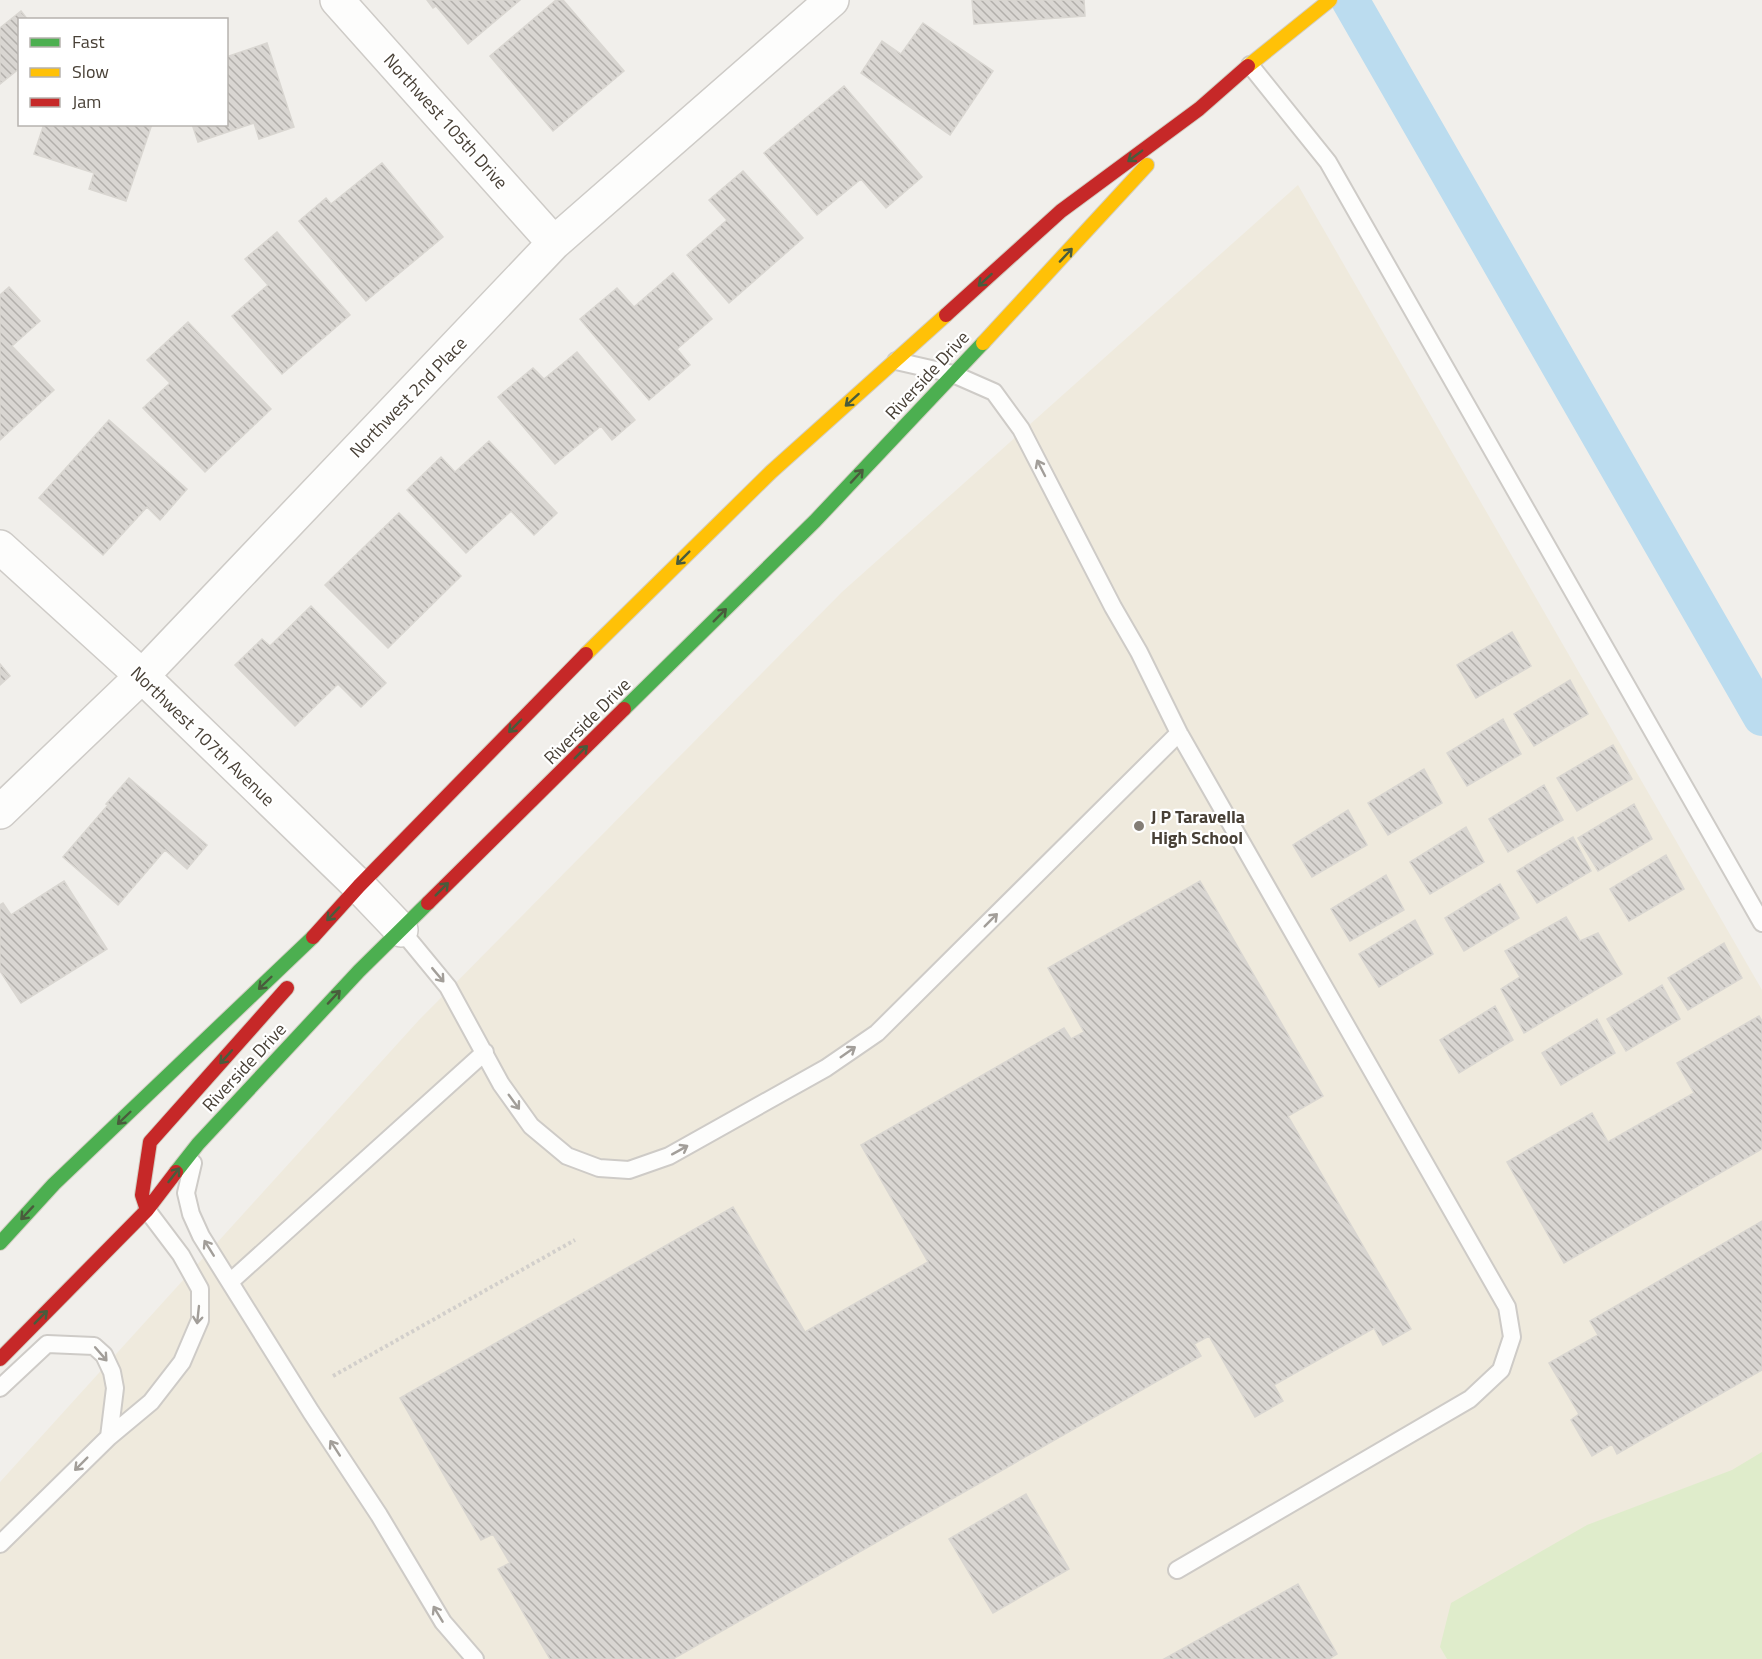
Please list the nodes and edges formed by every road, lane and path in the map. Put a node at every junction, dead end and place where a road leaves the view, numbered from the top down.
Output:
1 (337, 0) edge
2 (832, 0) edge
3 (1330, 0) edge
4 (1250, 65) junction
5 (1199, 109) junction
6 (554, 243) junction
7 (896, 361) junction
8 (953, 374) junction
9 (0, 547) edge
10 (142, 676) junction
11 (1179, 733) junction
12 (0, 812) edge
13 (359, 885) junction
14 (1762, 923) edge
15 (401, 930) junction
16 (307, 943) junction
17 (484, 1052) junction
18 (198, 1144) junction
19 (147, 1210) junction
20 (575, 1240) dead end
21 (0, 1243) edge
22 (230, 1282) junction
23 (0, 1359) edge
24 (333, 1376) dead end
25 (0, 1388) edge
26 (109, 1437) junction
27 (0, 1544) edge
28 (1177, 1570) dead end
29 (475, 1659) edge

1 - 6 street, Northwest 105th Drive
2 - 6 street, Northwest 2nd Place
3 - 4 street, Riverside Drive
4 - 5 street, Riverside Drive
4 - 14 lane
5 -> 7 street, Riverside Drive
8 -> 5 street, Riverside Drive
6 - 10 street, Northwest 2nd Place
7 - 8 lane
7 -> 13 street, Riverside Drive
11 -> 8 lane
15 -> 8 street, Riverside Drive
9 - 10 street, Northwest 107th Avenue
10 - 12 street, Northwest 2nd Place
10 - 13 street, Northwest 107th Avenue
17 -> 11 lane
11 - 28 lane
13 - 15 street, Northwest 107th Avenue
13 -> 16 street, Riverside Drive
15 -> 17 lane
18 -> 15 street, Riverside Drive
16 -> 19 street
16 -> 21 street, Riverside Drive
17 - 22 lane
19 -> 18 street, Riverside Drive
22 -> 18 lane
23 -> 19 street, Riverside Drive
19 -> 26 lane
20 - 24 path
29 -> 22 lane
25 -> 26 lane
26 -> 27 lane

